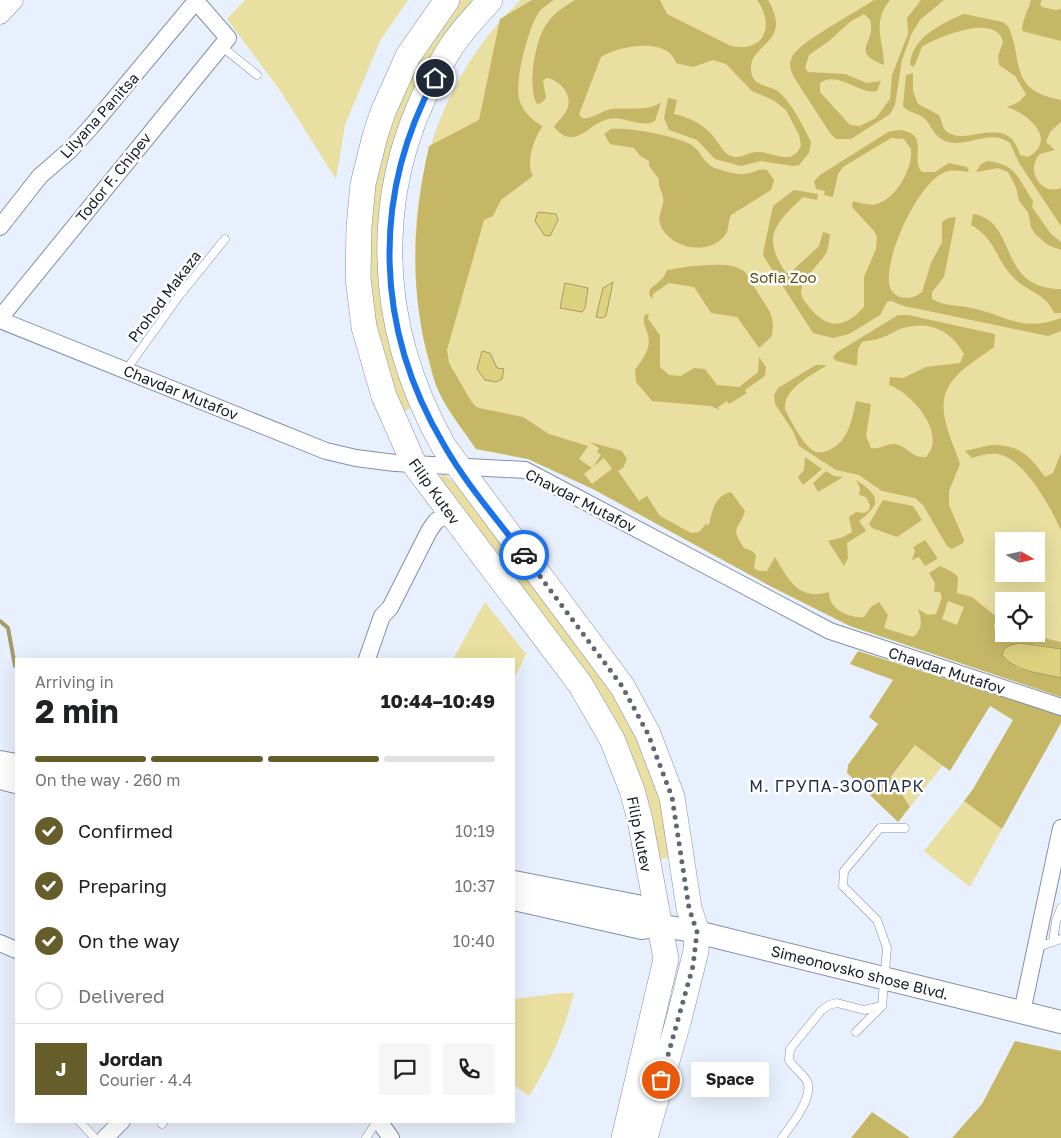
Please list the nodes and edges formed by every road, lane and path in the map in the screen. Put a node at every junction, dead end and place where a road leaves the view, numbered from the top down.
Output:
1 (13, 0) edge
2 (196, 0) edge
3 (447, 0) edge
4 (490, 0) edge
5 (0, 14) edge
6 (225, 42) junction
7 (258, 75) dead end
8 (0, 227) edge
9 (225, 239) dead end
10 (0, 319) edge
11 (126, 370) junction
12 (414, 464) junction
13 (456, 466) junction
14 (450, 513) junction
15 (367, 658) edge
16 (1061, 707) edge
17 (0, 762) edge
18 (15, 766) edge
19 (0, 778) edge
20 (15, 782) edge
21 (905, 828) dead end
22 (1061, 828) edge
23 (515, 882) edge
24 (515, 899) edge
25 (1061, 908) edge
26 (659, 925) junction
27 (697, 932) junction
28 (1057, 940) edge
29 (0, 943) edge
30 (1035, 948) junction
31 (15, 950) edge
32 (884, 980) junction
33 (882, 1006) junction
34 (1022, 1012) junction
35 (1061, 1022) edge
36 (856, 1032) dead end
37 (81, 1123) edge
38 (120, 1123) edge
39 (377, 1123) edge
40 (380, 1123) edge
41 (95, 1138) edge
42 (105, 1138) edge
43 (366, 1138) edge
44 (391, 1138) edge
45 (624, 1138) edge
46 (645, 1138) edge
47 (782, 1138) edge

1 - 5 street
2 - 6 street
2 - 8 street, Lilyana Panitsa
3 - 12 main road, Filip Kutev
4 - 13 main road
6 - 7 lane
6 - 10 street, Todor F. Chipev
9 - 11 lane, Prohod Makaza
10 - 11 street, Chavdar Mutafov
11 - 12 street, Chavdar Mutafov
12 - 13 street, Chavdar Mutafov
12 - 14 main road, Filip Kutev
13 - 16 street, Chavdar Mutafov
13 - 27 main road
14 - 15 street
14 - 26 main road, Filip Kutev
17 - 18 main road
19 - 20 main road
21 - 32 lane
22 - 30 street
23 - 26 main road, Simeonovsko shose Blvd.
24 - 26 main road, Simeonovsko shose Blvd.
25 - 28 lane
26 - 27 main road, Simeonovsko shose Blvd.
26 - 45 main road, Filip Kutev
27 - 32 main road, Simeonovsko shose Blvd.
27 - 46 main road
28 - 30 lane
29 - 31 street
30 - 34 street
32 - 33 lane
32 - 34 main road, Simeonovsko shose Blvd.
33 - 36 lane
33 - 47 lane
34 - 35 main road, Simeonovsko shose Blvd.
37 - 41 lane
38 - 42 street
39 - 43 lane
40 - 44 street

